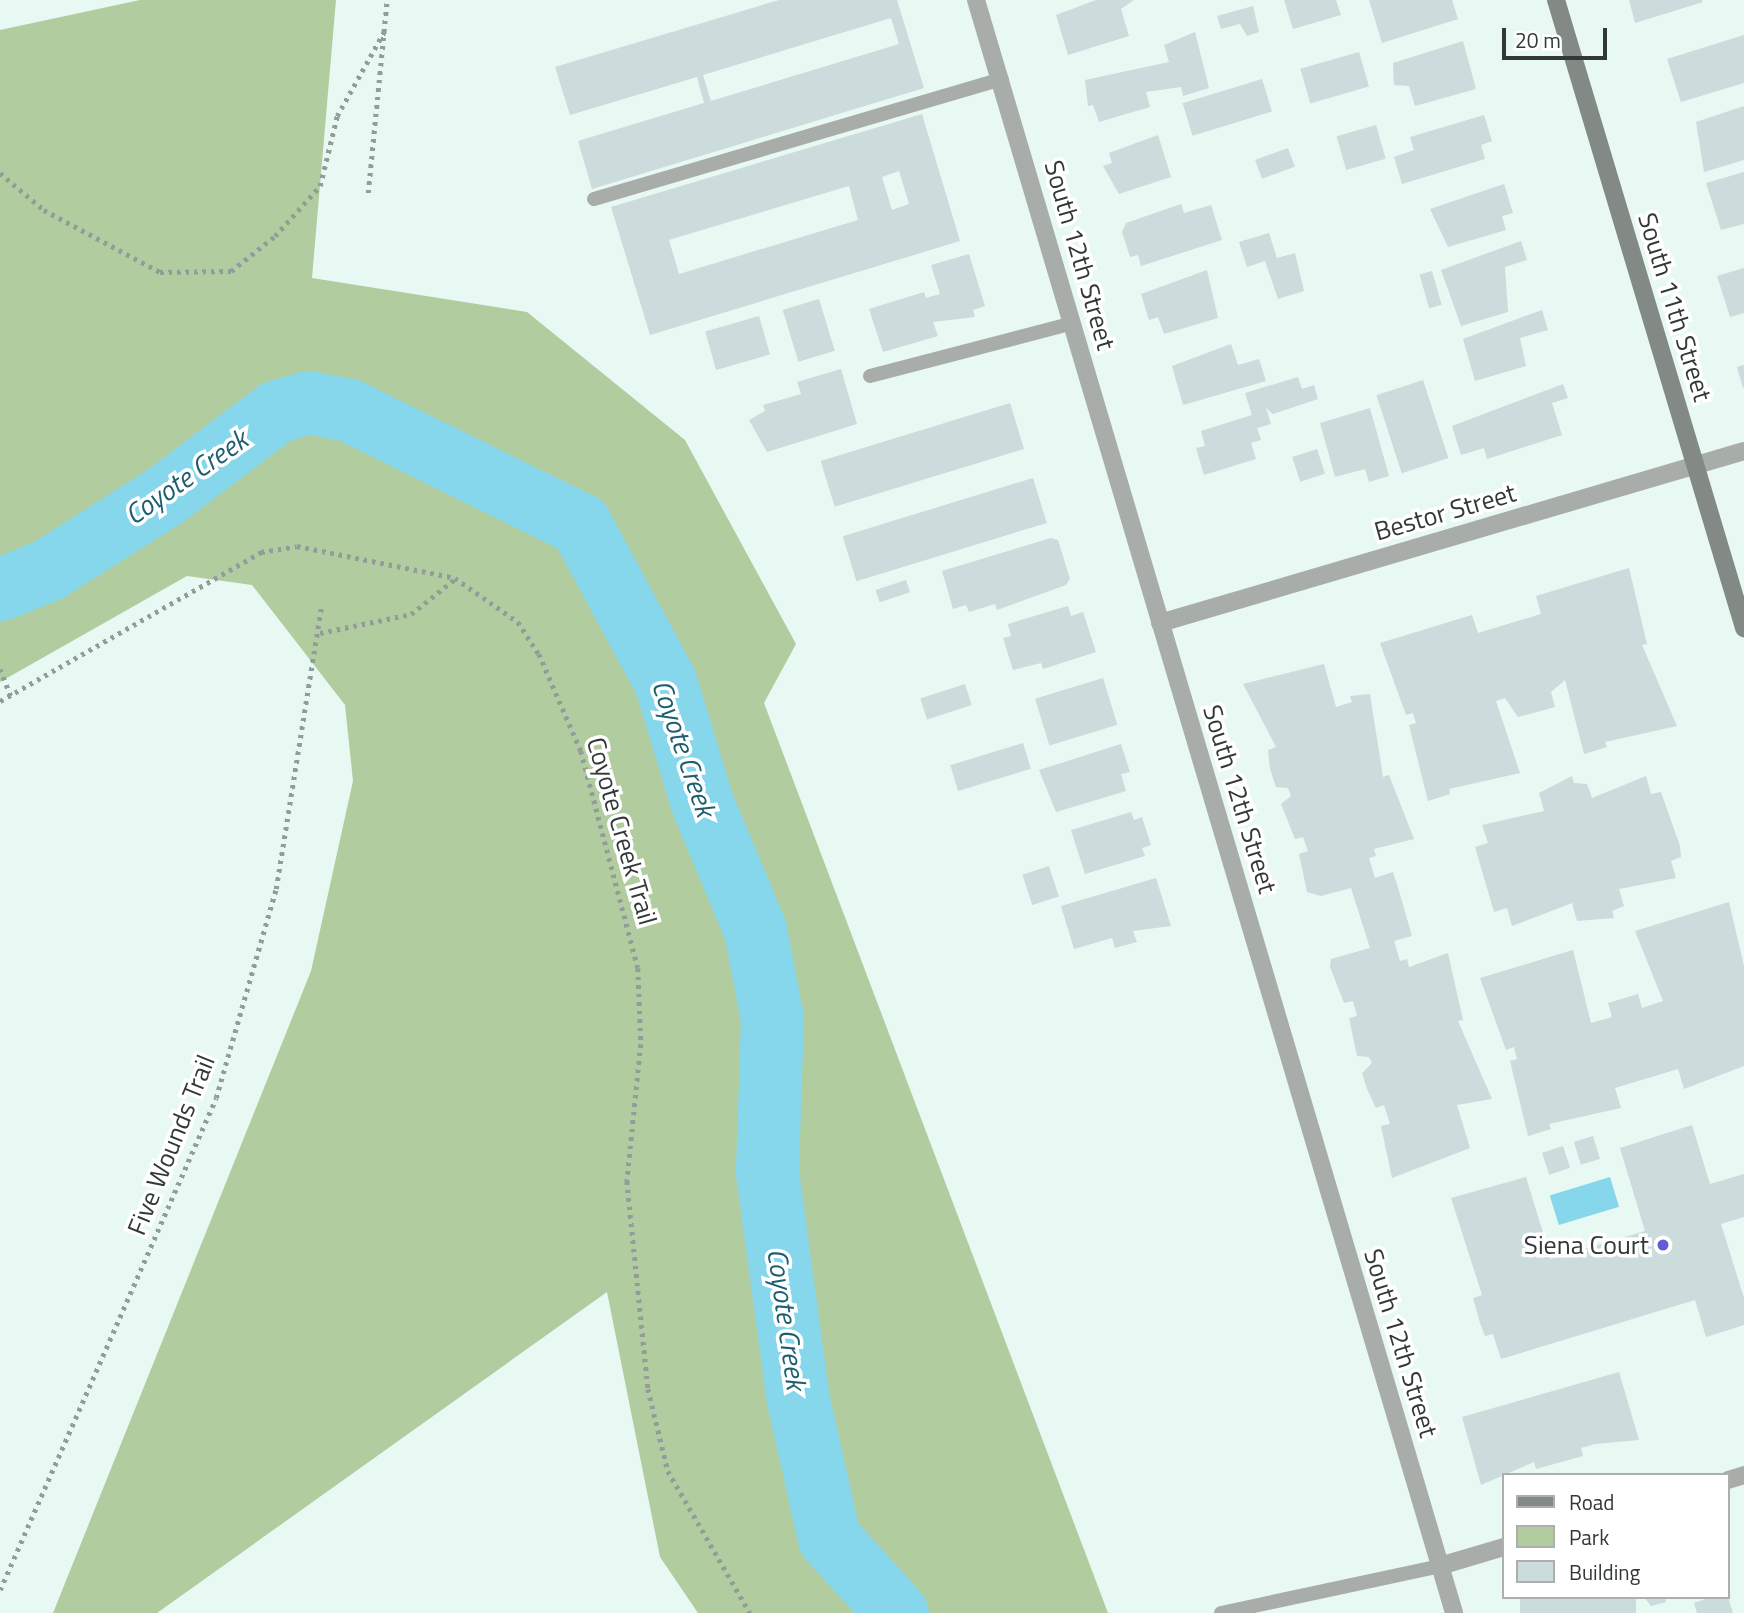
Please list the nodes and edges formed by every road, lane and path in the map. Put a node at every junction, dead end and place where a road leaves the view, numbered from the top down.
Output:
1 (387, 0) edge
2 (976, 0) edge
3 (1556, 0) edge
4 (385, 30) junction
5 (1002, 79) junction
6 (0, 173) edge
7 (368, 193) dead end
8 (594, 199) dead end
9 (1073, 323) junction
10 (870, 376) dead end
11 (1744, 451) edge
12 (1695, 466) junction
13 (455, 578) junction
14 (321, 609) dead end
15 (1160, 623) junction
16 (1744, 628) edge
17 (320, 633) junction
18 (0, 668) edge
19 (11, 696) junction
20 (0, 701) edge
21 (1502, 1548) edge
22 (1440, 1566) junction
23 (0, 1590) edge
24 (750, 1613) edge
25 (1220, 1613) edge
26 (1454, 1613) edge

1 - 4 path
2 - 5 street, South 12th Street
3 - 12 main road, South 11th Street
4 - 6 path
4 - 7 path
5 - 8 lane
5 - 9 street, South 12th Street
9 - 10 lane
9 - 15 street, South 12th Street
11 - 12 street, Bestor Street
12 - 15 street, Bestor Street
12 - 16 main road, South 11th Street
13 - 17 path
13 - 19 path, Coyote Creek Trail
13 - 24 path, Coyote Creek Trail
14 - 17 path, Five Wounds Trail
15 - 22 street, South 12th Street
17 - 23 path, Five Wounds Trail
18 - 19 path
19 - 20 path, Coyote Creek Trail
21 - 22 street
22 - 25 lane
22 - 26 street, South 12th Street

